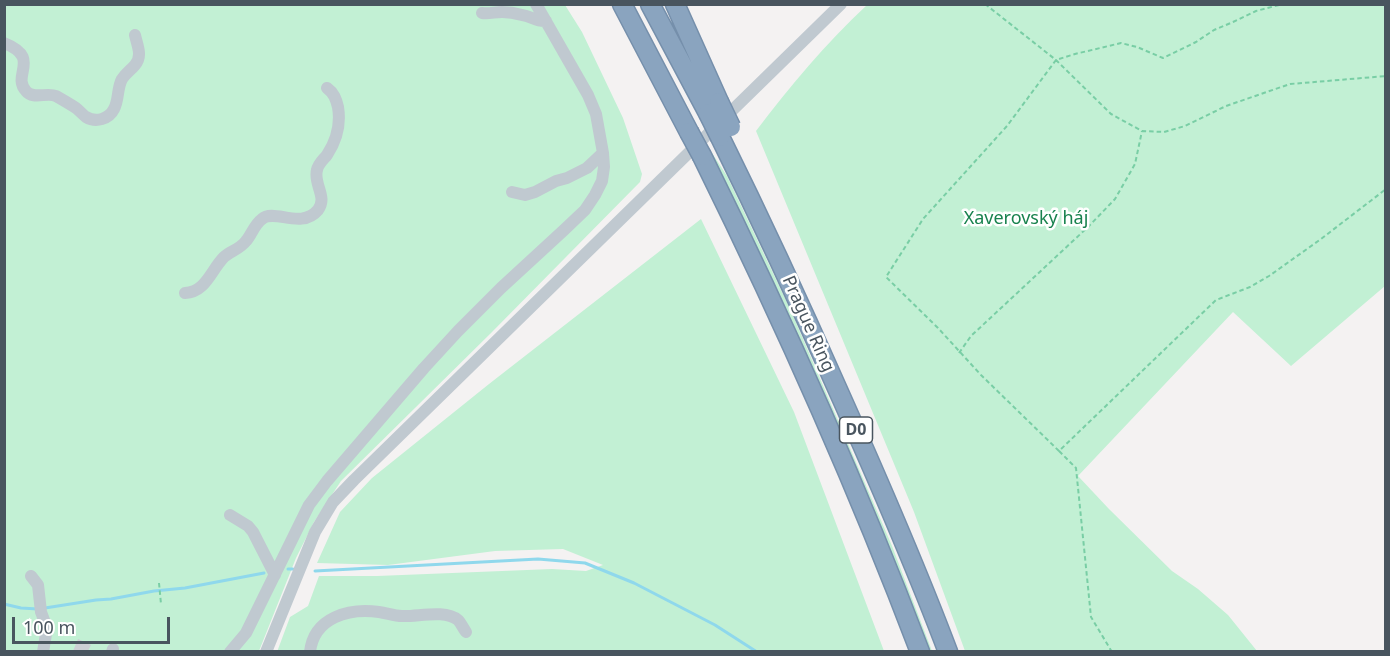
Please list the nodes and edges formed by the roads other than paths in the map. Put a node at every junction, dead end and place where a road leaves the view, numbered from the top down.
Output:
1 (536, 4) edge
2 (622, 4) edge
3 (650, 4) edge
4 (674, 4) edge
5 (841, 4) edge
6 (482, 13) dead end
7 (546, 21) junction
8 (135, 35) dead end
9 (4, 43) edge
10 (327, 88) dead end
11 (714, 108) junction
12 (603, 153) junction
13 (512, 192) dead end
14 (185, 293) dead end
15 (230, 515) dead end
16 (275, 575) junction
17 (31, 576) dead end
18 (466, 632) dead end
19 (43, 651) edge
20 (230, 651) edge
21 (266, 651) edge
22 (310, 651) edge
23 (920, 651) edge
24 (948, 651) edge

1 - 7 street
2 - 23 highway, Prague Ring / D0, bridge
3 - 11 highway, Prague Ring / D0
4 - 11 highway
5 - 21 street
6 - 7 street
7 - 12 street
8 - 9 street
10 - 14 street
11 - 24 highway, Prague Ring / D0, bridge
12 - 13 street
12 - 16 street
15 - 16 street
16 - 20 street
17 - 19 street
18 - 22 street

